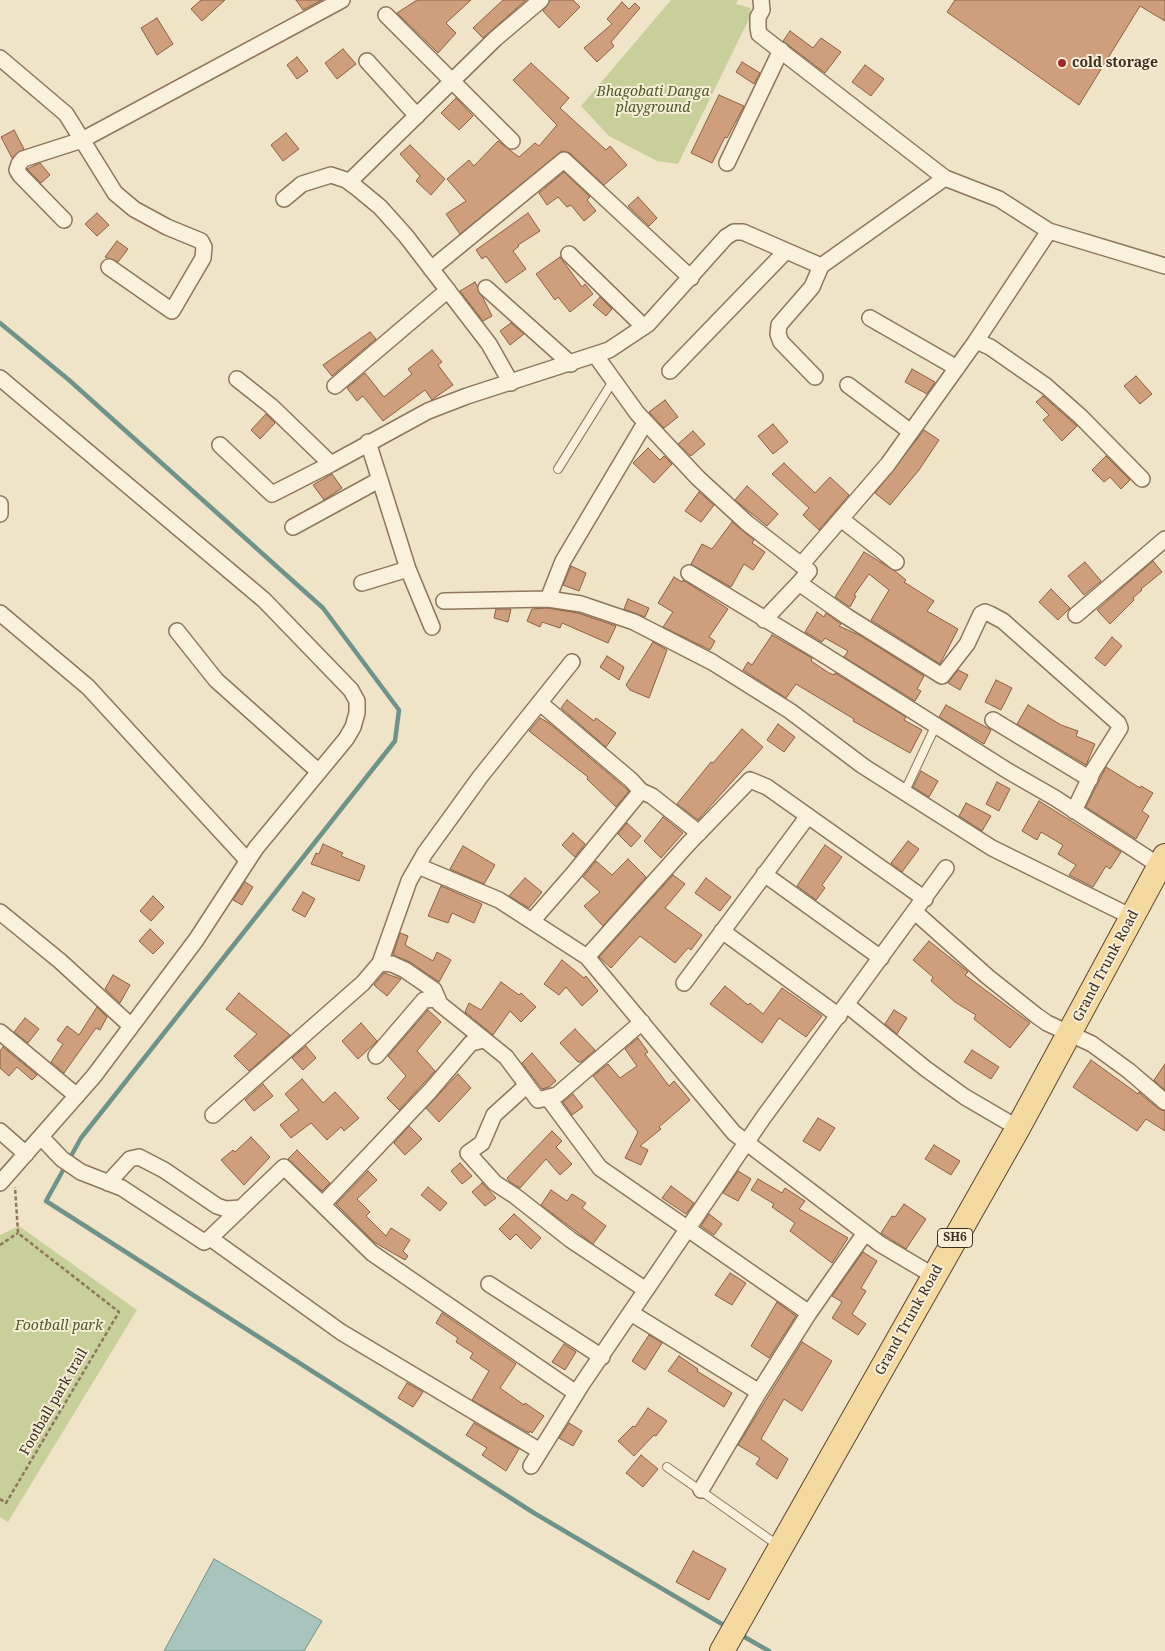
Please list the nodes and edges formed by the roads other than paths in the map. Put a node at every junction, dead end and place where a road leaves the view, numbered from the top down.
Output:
1 (342, 0) edge
2 (541, 0) edge
3 (761, 0) edge
4 (386, 15) dead end
5 (781, 50) junction
6 (0, 58) edge
7 (367, 61) dead end
8 (452, 82) junction
9 (417, 116) junction
10 (82, 140) junction
11 (512, 142) dead end
12 (727, 163) dead end
13 (945, 178) junction
14 (349, 182) junction
15 (284, 199) dead end
16 (64, 220) dead end
17 (1049, 231) junction
18 (786, 250) junction
19 (569, 254) dead end
20 (821, 266) junction
21 (1165, 266) edge
22 (109, 267) dead end
23 (431, 269) junction
24 (691, 278) junction
25 (486, 288) dead end
26 (448, 290) junction
27 (870, 318) dead end
28 (644, 327) junction
29 (976, 341) junction
30 (596, 356) junction
31 (571, 364) junction
32 (957, 368) junction
33 (670, 371) dead end
34 (815, 376) dead end
35 (237, 380) dead end
36 (613, 380) junction
37 (511, 383) junction
38 (2, 384) edge
39 (848, 385) dead end
40 (335, 386) dead end
41 (645, 423) junction
42 (911, 432) junction
43 (368, 442) junction
44 (220, 445) dead end
45 (331, 464) junction
46 (558, 469) dead end
47 (1142, 479) dead end
48 (380, 480) junction
49 (0, 504) edge
50 (0, 514) edge
51 (841, 519) junction
52 (293, 527) dead end
53 (1165, 539) edge
54 (896, 562) dead end
55 (801, 565) junction
56 (408, 569) junction
57 (689, 573) dead end
58 (362, 583) dead end
59 (799, 584) junction
60 (548, 599) junction
61 (444, 601) dead end
62 (0, 613) edge
63 (1076, 615) dead end
64 (764, 620) junction
65 (432, 627) dead end
66 (177, 632) dead end
67 (572, 662) dead end
68 (540, 703) junction
69 (993, 720) dead end
70 (936, 725) junction
71 (319, 772) junction
72 (1090, 779) junction
73 (640, 792) junction
74 (904, 793) junction
75 (1074, 811) junction
76 (808, 816) junction
77 (699, 833) junction
78 (247, 860) junction
79 (1162, 861) edge
80 (418, 866) junction
81 (946, 868) dead end
82 (764, 874) junction
83 (924, 899) junction
84 (0, 912) edge
85 (915, 912) junction
86 (1132, 917) junction
87 (532, 921) junction
88 (722, 931) junction
89 (588, 957) junction
90 (881, 958) junction
91 (380, 963) junction
92 (684, 983) dead end
93 (438, 999) junction
94 (843, 1010) junction
95 (642, 1022) junction
96 (131, 1026) junction
97 (0, 1032) edge
98 (1070, 1034) junction
99 (484, 1040) junction
100 (376, 1056) dead end
101 (526, 1086) junction
102 (77, 1096) junction
103 (548, 1098) junction
104 (1165, 1102) edge
105 (213, 1116) dead end
106 (1018, 1128) junction
107 (0, 1131) edge
108 (40, 1137) junction
109 (746, 1143) junction
110 (26, 1154) junction
111 (0, 1183) edge
112 (108, 1183) junction
113 (323, 1204) junction
114 (241, 1208) junction
115 (688, 1229) junction
116 (865, 1233) junction
117 (210, 1238) junction
118 (934, 1276) junction
119 (489, 1284) dead end
120 (646, 1290) junction
121 (631, 1313) junction
122 (809, 1313) junction
123 (602, 1357) junction
124 (758, 1392) junction
125 (576, 1393) junction
126 (540, 1450) junction
127 (531, 1466) dead end
128 (667, 1467) dead end
129 (701, 1490) junction
130 (780, 1547) junction
131 (725, 1645) edge

1 - 10 street
2 - 8 street
3 - 5 street
4 - 8 street
5 - 12 street
5 - 13 street
6 - 10 street
7 - 9 street
8 - 9 street
8 - 11 street
9 - 14 street
10 - 16 street
10 - 22 street
13 - 17 street
13 - 20 street
14 - 15 street
14 - 23 street
17 - 21 street
17 - 29 street
18 - 20 street
18 - 24 street
18 - 33 street
19 - 28 street
20 - 34 street
23 - 24 street
23 - 26 street
24 - 28 street
25 - 31 street
26 - 37 street
26 - 40 street
27 - 32 street
28 - 30 street
29 - 32 street
29 - 47 street
30 - 31 street
30 - 36 street
31 - 37 street
32 - 42 street
35 - 45 street
36 - 41 street
36 - 46 lane
37 - 43 street
38 - 71 street
39 - 42 street
41 - 55 street
41 - 60 street
42 - 51 street
43 - 45 street
43 - 48 street
44 - 45 street
48 - 52 street
48 - 56 street
49 - 50 street
51 - 54 street
51 - 55 street
53 - 63 street
55 - 59 street
56 - 58 street
56 - 65 street
57 - 64 street
59 - 64 street
59 - 72 street
60 - 61 street
60 - 74 street
62 - 78 street
64 - 70 street
66 - 71 street
67 - 68 street
68 - 73 street
68 - 80 street
69 - 72 street
70 - 74 lane
70 - 75 street
71 - 78 street
72 - 75 street
73 - 77 street
73 - 87 street
74 - 86 street
75 - 79 street
76 - 77 street
76 - 82 street
76 - 83 street
77 - 89 street
78 - 96 street
79 - 86 main road, Grand Trunk Road / SH6
80 - 87 street
80 - 91 street
81 - 83 street
82 - 88 street
82 - 90 street
83 - 85 street
84 - 96 street
85 - 90 street
85 - 98 street
86 - 98 main road, Grand Trunk Road / SH6
87 - 89 street
88 - 92 street
88 - 94 street
89 - 95 street
90 - 94 street
91 - 93 street
91 - 105 street
93 - 99 street
93 - 100 street
94 - 106 street
94 - 109 street
95 - 103 street
95 - 109 street
96 - 102 street
97 - 102 street
98 - 104 street
98 - 106 main road, Grand Trunk Road / SH6
99 - 101 street
99 - 113 street
101 - 103 street
101 - 120 street
102 - 108 street
103 - 115 street
106 - 118 main road, Grand Trunk Road / SH6
107 - 110 street
108 - 110 street
108 - 112 street
109 - 115 street
109 - 116 street
110 - 111 street
112 - 114 street
112 - 117 street
113 - 114 street
113 - 125 street
114 - 117 street
115 - 120 street
115 - 122 street
116 - 118 street
116 - 122 street
117 - 126 street
118 - 130 main road, Grand Trunk Road / SH6
119 - 123 street
120 - 121 street
121 - 123 street
121 - 124 street
122 - 124 street
123 - 125 street
124 - 129 street
125 - 126 street
126 - 127 street
128 - 129 lane
129 - 130 lane
130 - 131 main road, Grand Trunk Road / SH6

